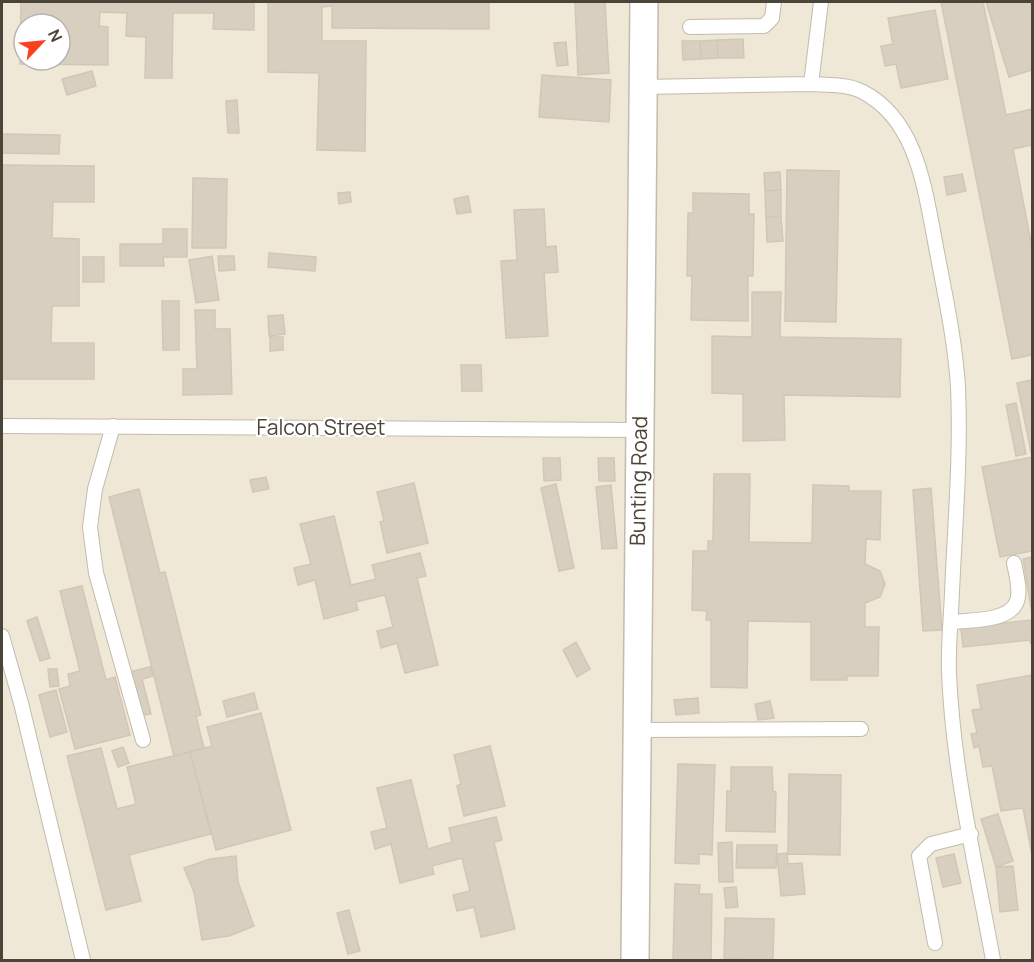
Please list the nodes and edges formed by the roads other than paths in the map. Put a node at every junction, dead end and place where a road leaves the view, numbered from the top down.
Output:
1 (644, 2) edge
2 (774, 2) edge
3 (821, 2) edge
4 (690, 27) dead end
5 (812, 84) junction
6 (642, 87) junction
7 (2, 426) edge
8 (113, 426) junction
9 (640, 430) junction
10 (1014, 563) dead end
11 (951, 622) junction
12 (2, 636) edge
13 (861, 729) dead end
14 (637, 730) junction
15 (143, 740) dead end
16 (971, 834) junction
17 (935, 943) dead end
18 (83, 960) edge
19 (635, 960) edge
20 (993, 960) edge

1 - 6 street, Bunting Road
2 - 4 lane
3 - 5 lane
5 - 6 lane
5 - 11 lane
6 - 9 street, Bunting Road
7 - 8 lane, Falcon Street
8 - 9 lane, Falcon Street
8 - 15 lane
9 - 14 street, Bunting Road
10 - 11 lane
11 - 16 lane
12 - 18 lane
13 - 14 lane
14 - 19 street, Bunting Road
16 - 17 lane
16 - 20 lane

